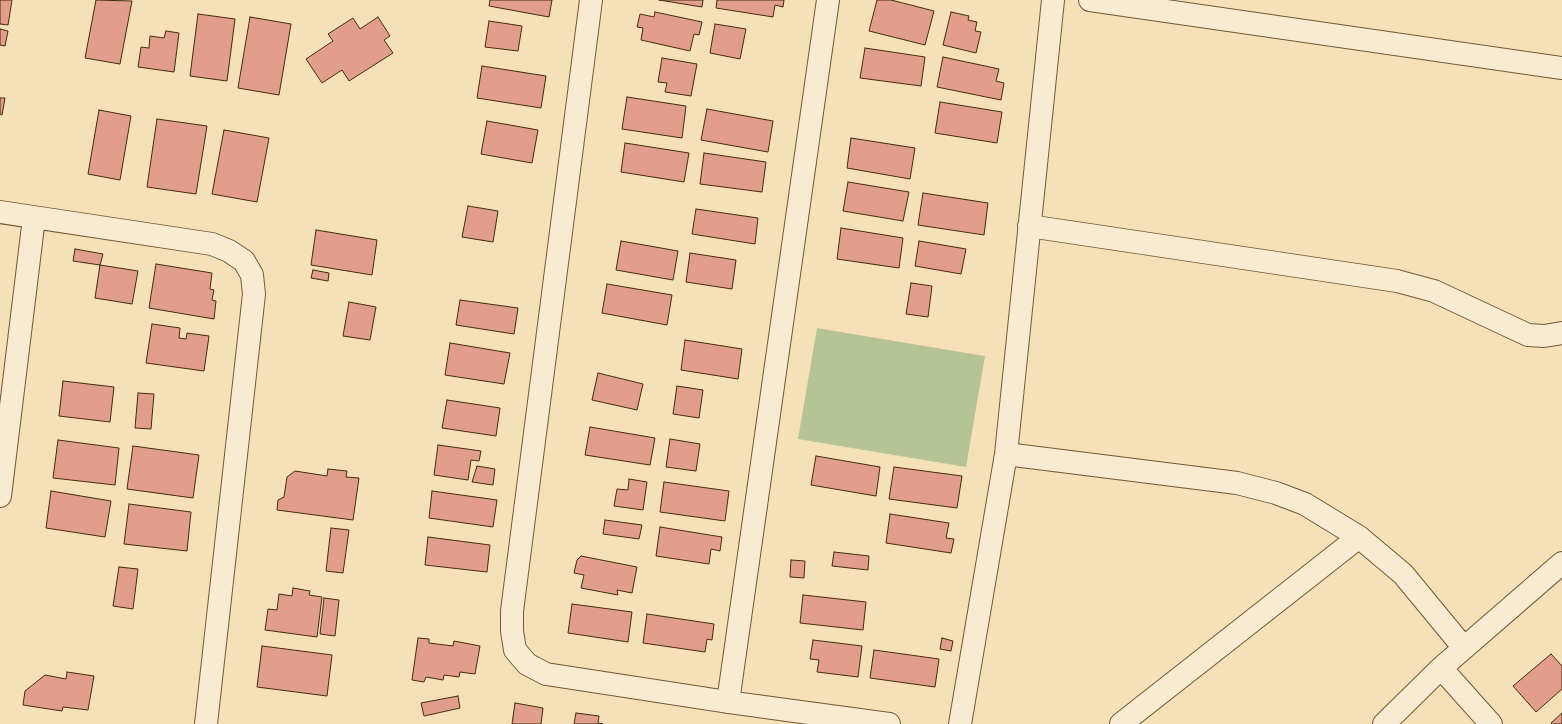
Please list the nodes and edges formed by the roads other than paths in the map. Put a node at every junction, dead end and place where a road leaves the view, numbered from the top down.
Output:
1 (591, 0) edge
2 (828, 0) edge
3 (1053, 0) edge
4 (1090, 0) edge
5 (1562, 68) edge
6 (0, 212) edge
7 (34, 218) junction
8 (1030, 226) junction
9 (1562, 333) edge
10 (1006, 454) junction
11 (0, 496) edge
12 (1360, 537) junction
13 (1562, 563) edge
14 (1464, 648) junction
15 (1441, 668) junction
16 (728, 702) junction
17 (206, 724) edge
18 (889, 724) edge
19 (960, 724) edge
20 (1121, 724) edge
21 (1384, 724) edge
22 (1491, 724) edge

1 - 16 street
2 - 16 street
3 - 8 street
4 - 5 street
6 - 7 street
7 - 11 street
7 - 17 street
8 - 9 street
8 - 10 street
10 - 12 street
10 - 19 street
12 - 14 street
12 - 20 street
13 - 14 street
14 - 15 street
15 - 21 street
15 - 22 street
16 - 18 street

